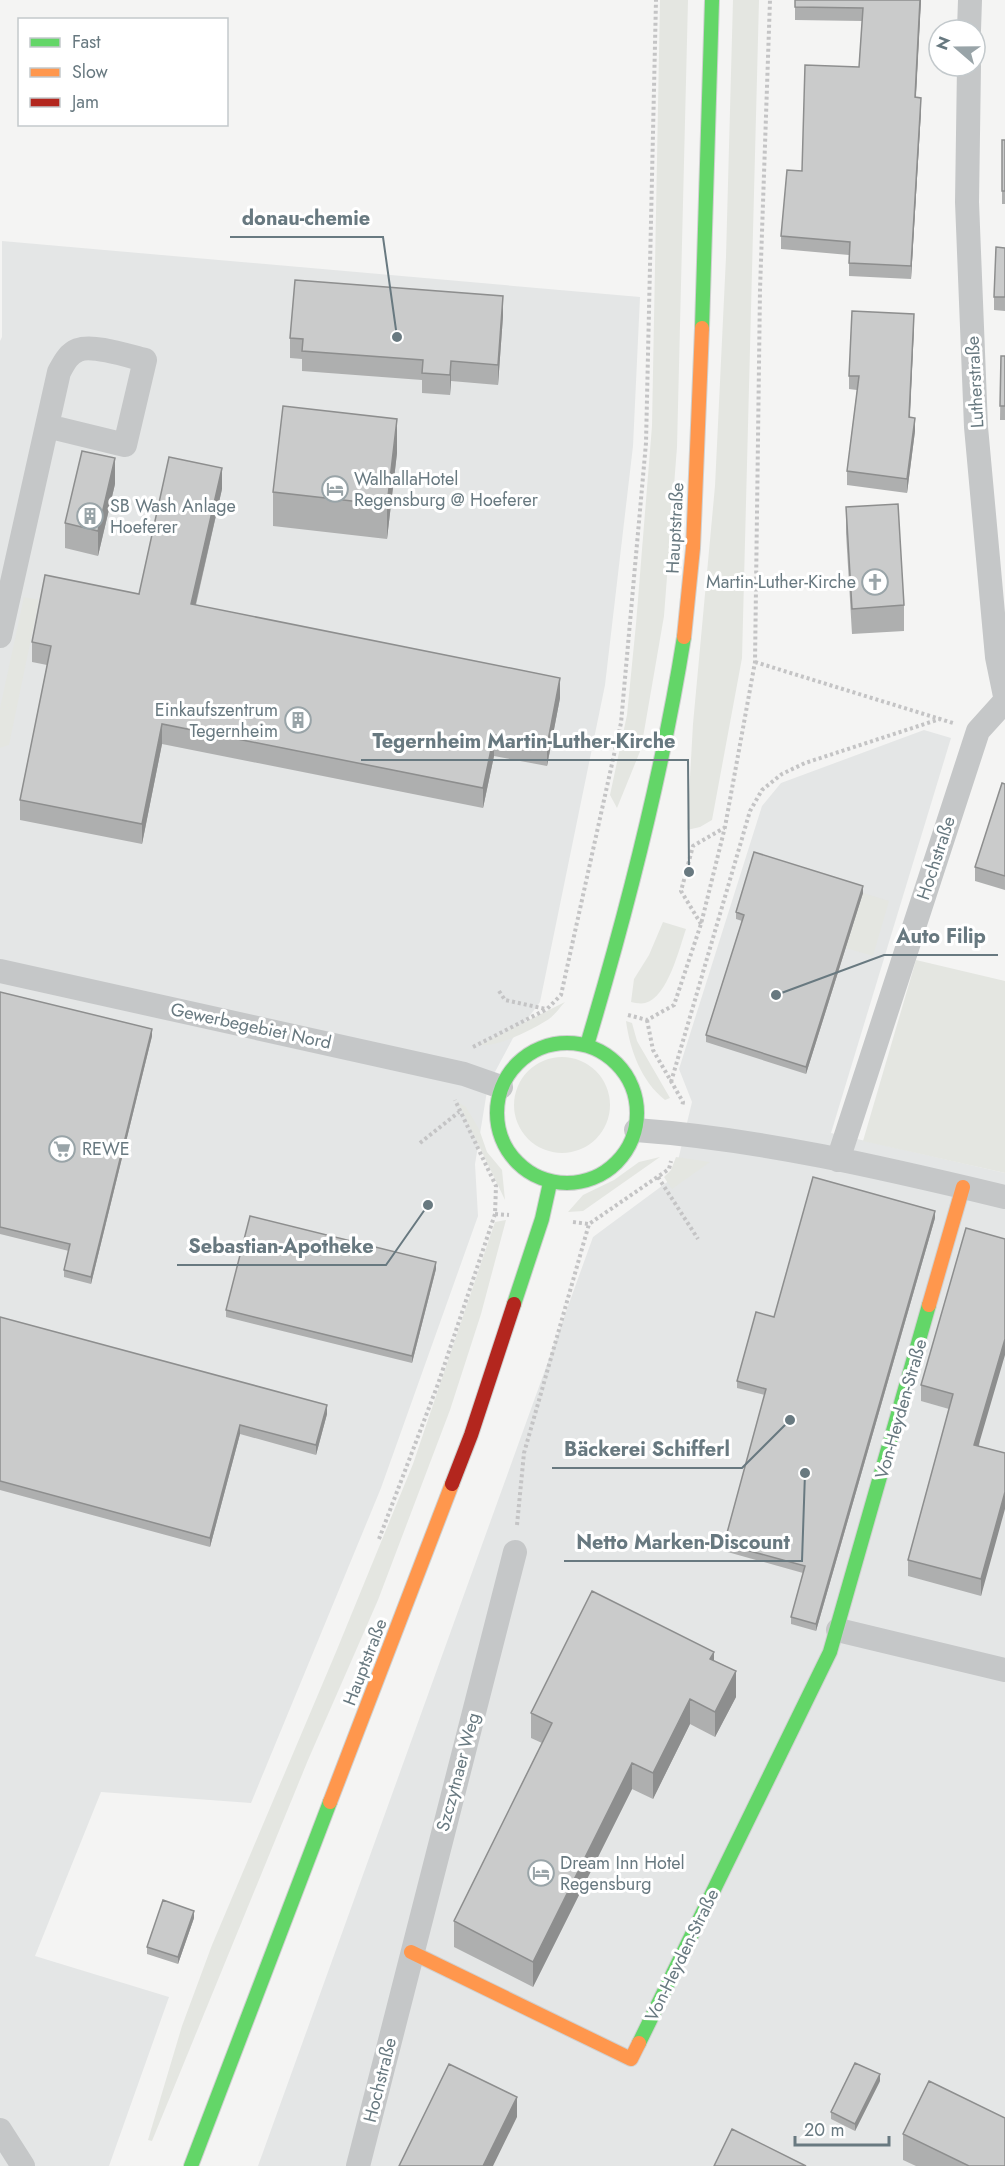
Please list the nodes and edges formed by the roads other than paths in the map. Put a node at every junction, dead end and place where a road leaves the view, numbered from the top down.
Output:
1 (712, 0) edge
2 (970, 0) edge
3 (969, 18) edge
4 (969, 78) edge
5 (47, 426) junction
6 (0, 636) edge
7 (1005, 696) edge
8 (1005, 701) edge
9 (0, 971) edge
10 (587, 1045) junction
11 (501, 1087) junction
12 (636, 1130) junction
13 (838, 1160) junction
14 (550, 1183) junction
15 (963, 1187) junction
16 (1005, 1197) edge
17 (515, 1552) road end
18 (838, 1630) junction
19 (1005, 1670) edge
20 (411, 1952) junction
21 (401, 1993) joint
22 (0, 2130) edge
23 (23, 2166) edge
24 (192, 2166) edge
25 (358, 2166) edge

1 - 10 main road, Hauptstraße
2 - 3 street
4 - 7 street, Lutherstraße
5 - 5 street
5 - 6 street
8 - 13 street, Hochstraße
9 - 11 street, Gewerbegebiet Nord
10 - 11 main road
10 - 12 main road
11 - 14 main road
12 - 13 street
12 - 14 main road
13 - 15 street
14 - 24 main road, Hauptstraße
15 - 16 street
15 - 18 main road, Von-Heyden-Straße
17 - 20 street, Szczytnaer Weg
18 - 19 street
18 - 20 main road, Von-Heyden-Straße
20 - 21 street, Szczytnaer Weg
21 - 25 street, Hochstraße
22 - 23 street

